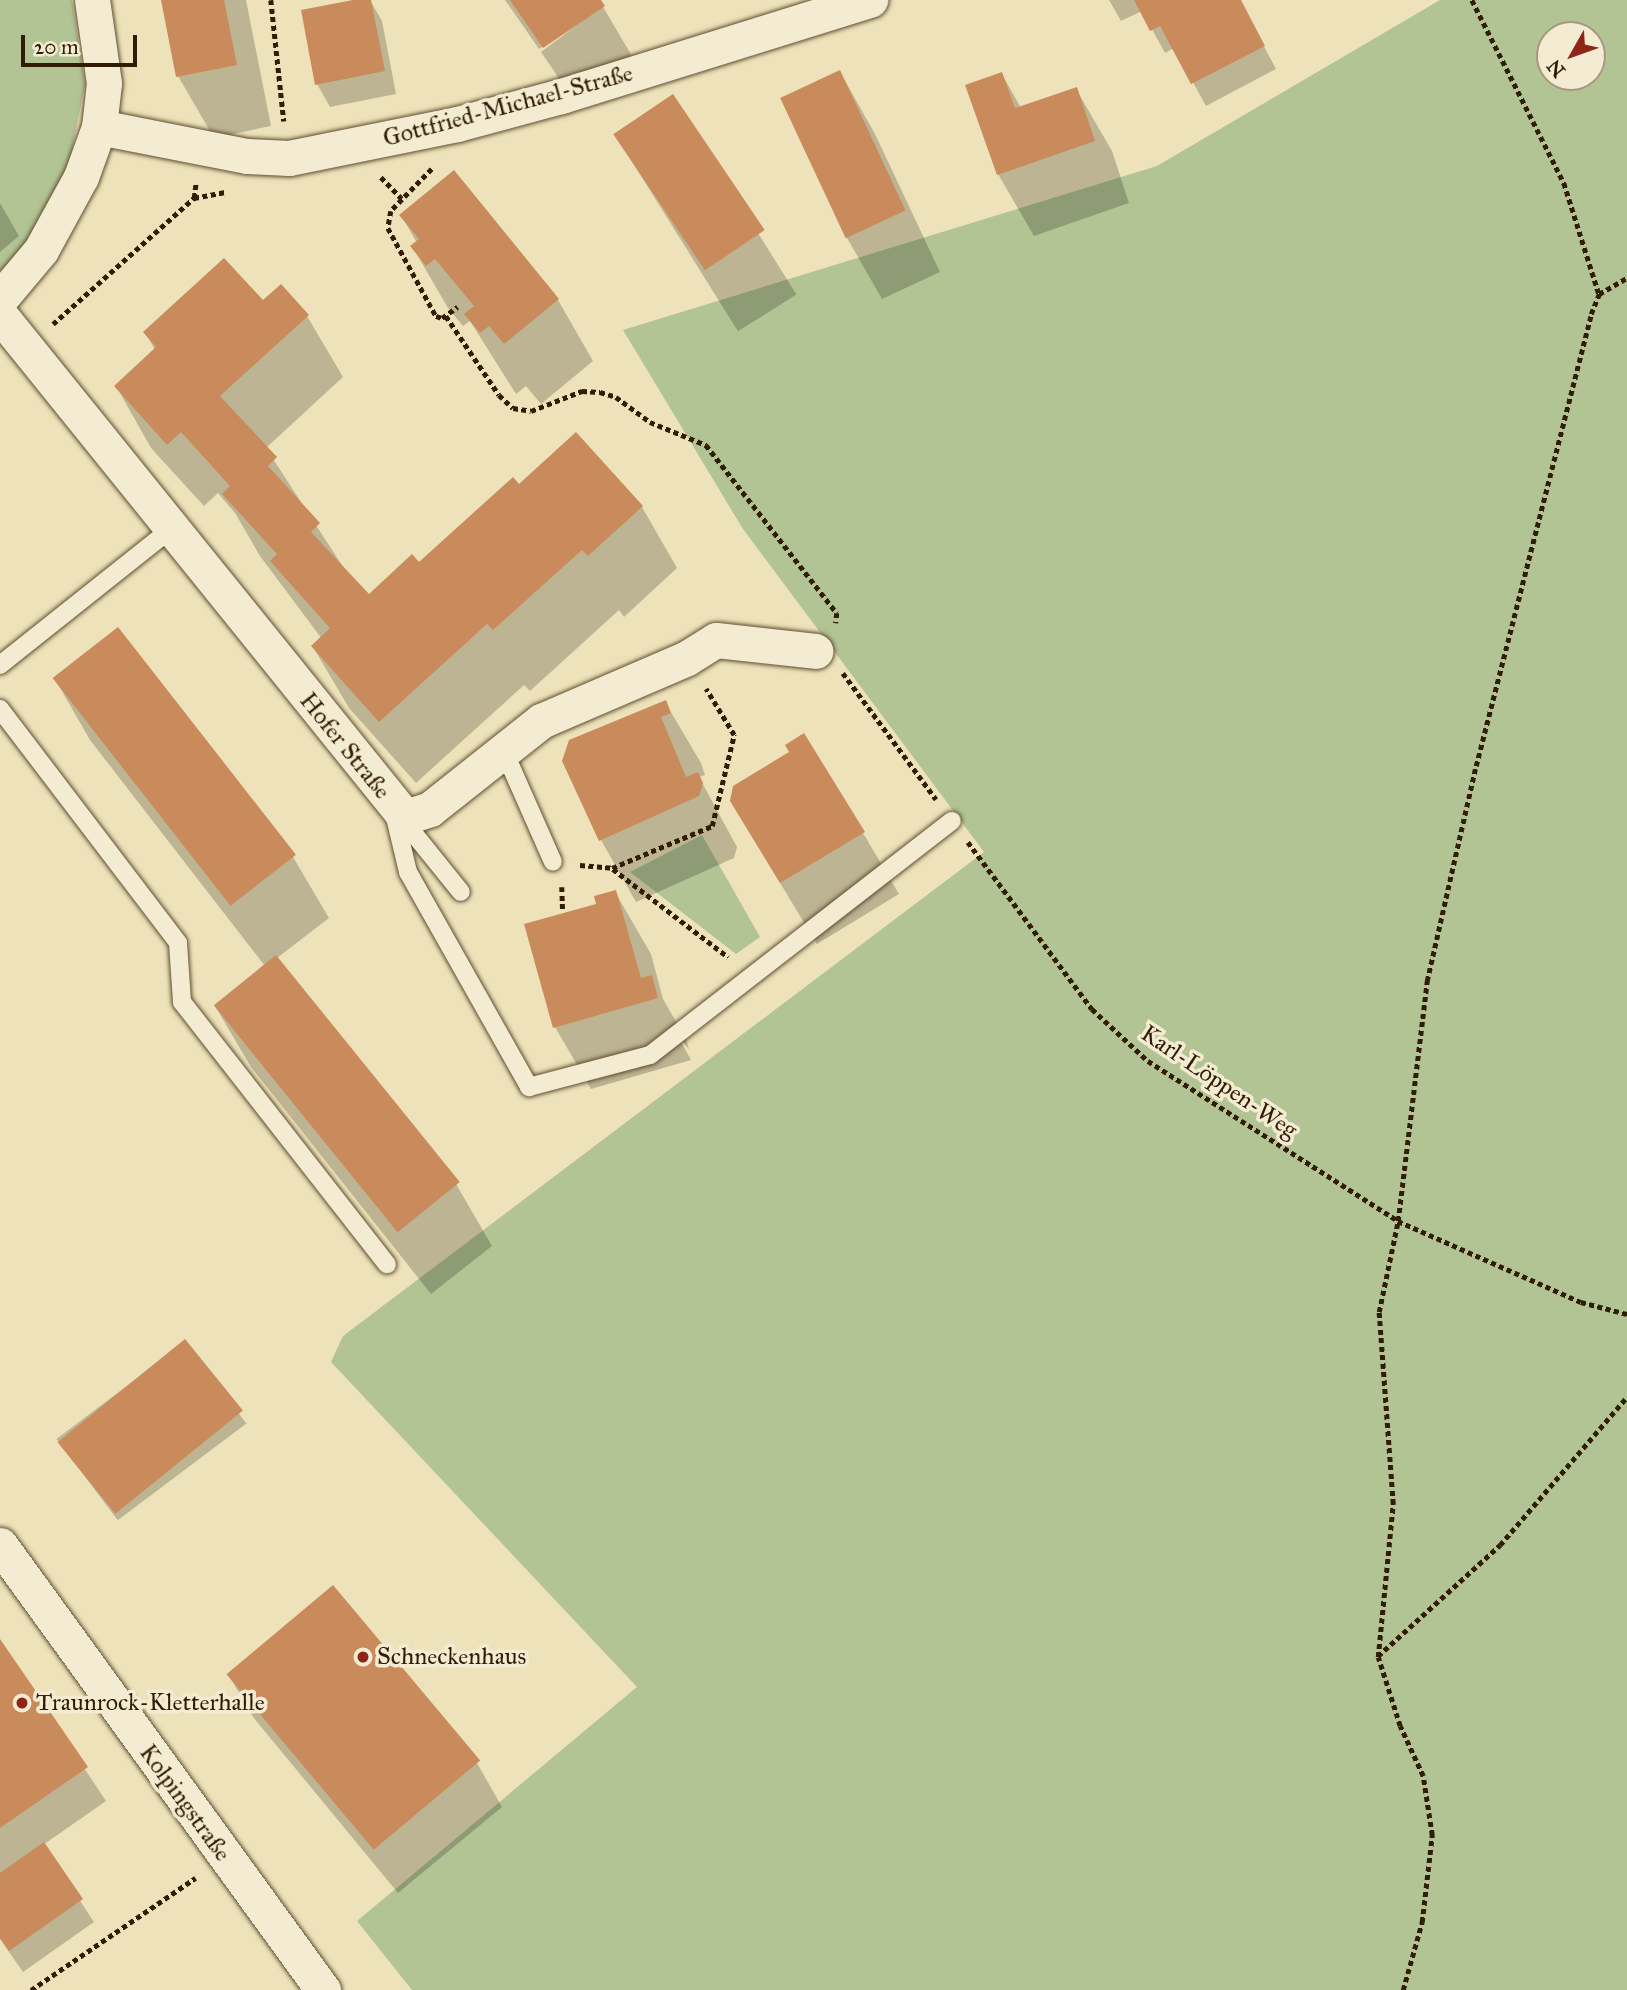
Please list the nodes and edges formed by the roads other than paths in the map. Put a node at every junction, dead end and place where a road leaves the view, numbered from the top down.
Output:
1 (92, 0) edge
2 (870, 0) edge
3 (99, 127) junction
4 (0, 299) edge
5 (0, 315) edge
6 (171, 529) junction
7 (815, 652) road end
8 (0, 665) edge
9 (0, 709) edge
10 (504, 751) junction
11 (392, 805) junction
12 (952, 821) road end
13 (553, 862) road end
14 (461, 892) dead end
15 (387, 1264) dead end
16 (0, 1545) edge
17 (323, 1990) edge

1 - 3 street
2 - 3 street, Gottfried-Michael-Straße
3 - 4 street
5 - 6 street, Hofer Straße
6 - 8 lane
6 - 11 street, Hofer Straße
7 - 10 street, Hofer Straße
9 - 15 lane
10 - 11 street, Hofer Straße
10 - 13 lane
11 - 12 lane
11 - 14 lane
16 - 17 street, Kolpingstraße

